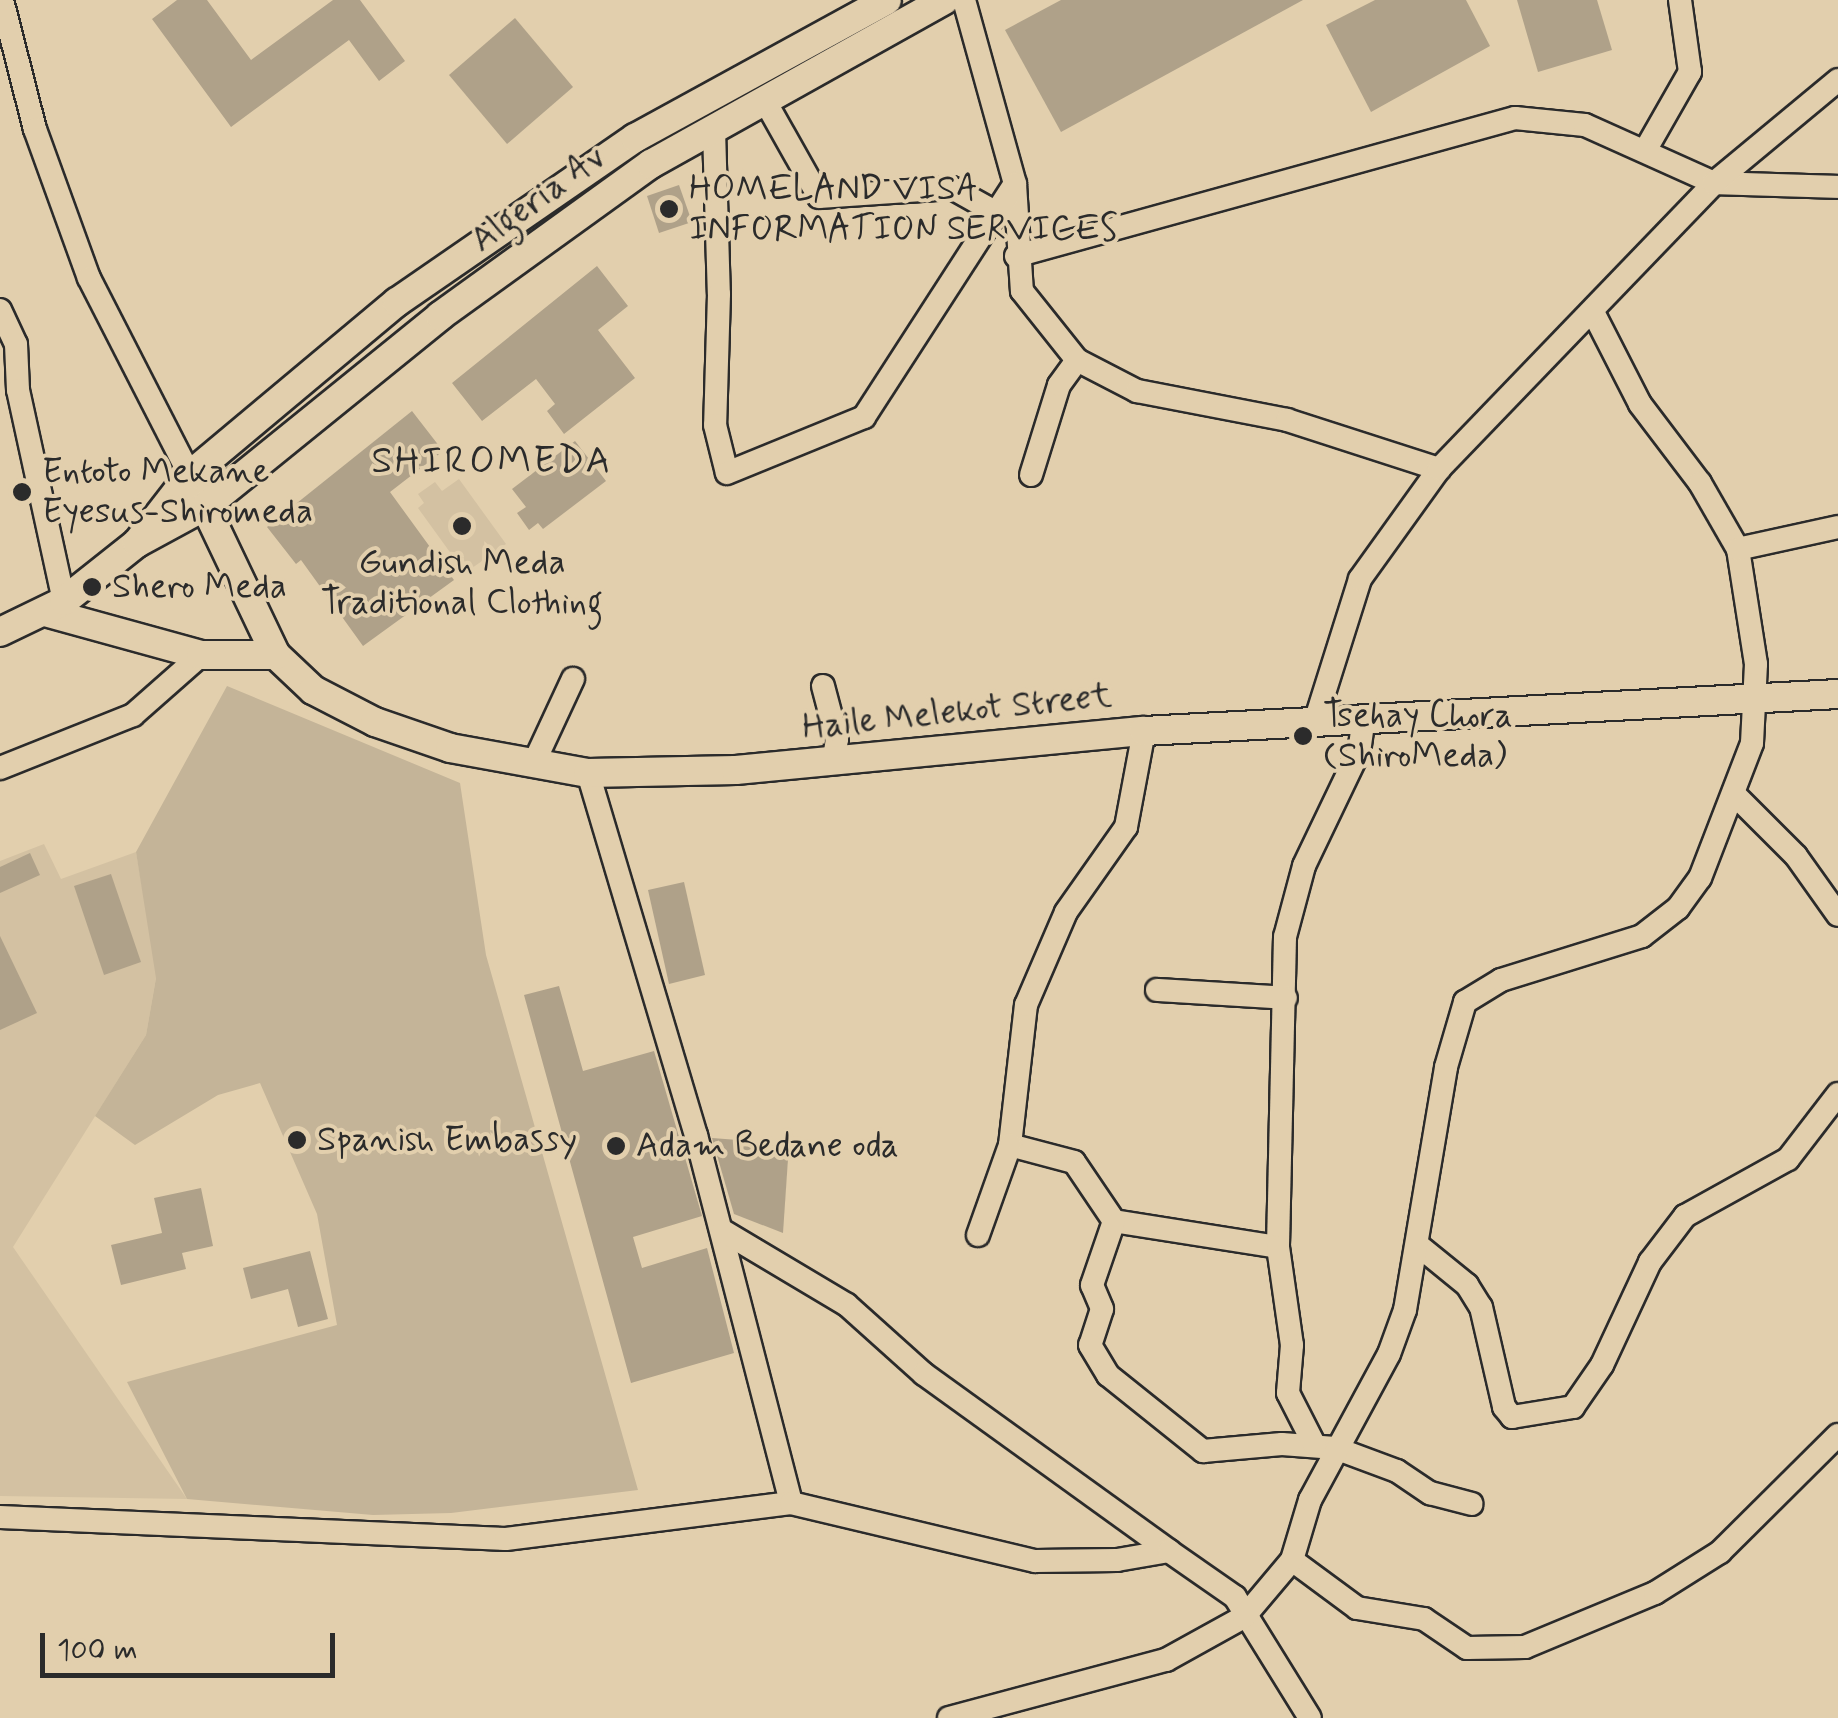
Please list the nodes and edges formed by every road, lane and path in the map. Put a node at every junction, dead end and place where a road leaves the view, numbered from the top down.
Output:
1 (2, 0) edge
2 (887, 0) edge
3 (944, 0) edge
4 (964, 0) edge
5 (1680, 0) edge
6 (1838, 80) edge
7 (765, 101) junction
8 (714, 130) junction
9 (1646, 149) junction
10 (1714, 183) junction
11 (1014, 184) junction
12 (1838, 187) edge
13 (995, 212) junction
14 (1016, 256) junction
15 (0, 310) edge
16 (1593, 312) junction
17 (1077, 360) junction
18 (1438, 469) junction
19 (190, 475) junction
20 (1031, 475) dead end
21 (207, 506) junction
22 (1838, 527) edge
23 (137, 543) junction
24 (1738, 549) junction
25 (54, 607) junction
26 (0, 632) edge
27 (201, 655) junction
28 (276, 656) junction
29 (573, 679) dead end
30 (823, 686) dead end
31 (1838, 694) edge
32 (1757, 698) junction
33 (1363, 724) junction
34 (1314, 725) junction
35 (1144, 731) junction
36 (833, 763) junction
37 (533, 765) junction
38 (0, 768) edge
39 (588, 772) junction
40 (1735, 795) junction
41 (1838, 915) edge
42 (1157, 990) dead end
43 (1286, 998) junction
44 (1838, 1094) edge
45 (1010, 1145) junction
46 (1114, 1220) junction
47 (722, 1231) junction
48 (978, 1234) dead end
49 (1419, 1246) junction
50 (1278, 1247) junction
51 (1838, 1435) edge
52 (1325, 1447) junction
53 (791, 1503) junction
54 (1472, 1504) dead end
55 (0, 1518) edge
56 (1169, 1551) junction
57 (1292, 1560) junction
58 (1244, 1617) junction
59 (949, 1718) edge
60 (1310, 1718) edge

1 - 19 street
2 - 19 main road, Algeria Av
3 - 7 main road, Algeria Av
4 - 11 street
5 - 9 street
6 - 10 street
7 - 8 main road, Algeria Av
7 - 13 street
8 - 13 street
8 - 21 main road, Algeria Av
9 - 10 street
9 - 14 street
10 - 12 street
10 - 16 street
11 - 13 street
11 - 14 street
14 - 17 street
15 - 25 street
16 - 18 street
16 - 24 street
17 - 18 street
17 - 20 street
18 - 34 street
19 - 21 main road, Haile Melekot Street
19 - 23 main road, Algeria Av
21 - 23 main road, Algeria Av
21 - 28 main road, Haile Melekot Street
22 - 24 street
23 - 25 main road
24 - 32 street
25 - 26 main road
25 - 27 main road
27 - 28 main road
27 - 38 street
28 - 37 main road, Haile Melekot Street
29 - 37 street
30 - 36 street
31 - 32 main road, Haile Melekot Street
32 - 33 main road, Haile Melekot Street
32 - 40 street
33 - 34 main road, Haile Melekot Street
33 - 43 street
34 - 35 main road, Haile Melekot Street
35 - 36 main road, Haile Melekot Street
35 - 45 street
36 - 39 main road, Haile Melekot Street
37 - 39 main road, Haile Melekot Street
39 - 47 street
40 - 41 street
40 - 49 street
42 - 43 street
43 - 50 street
44 - 49 street
45 - 46 street
45 - 48 street
46 - 50 street
46 - 52 street
47 - 53 street
47 - 56 street
49 - 52 street
50 - 52 street
51 - 57 street
52 - 54 street
52 - 57 street
53 - 55 street
53 - 56 street
56 - 58 street
57 - 58 street
58 - 59 street
58 - 60 street

